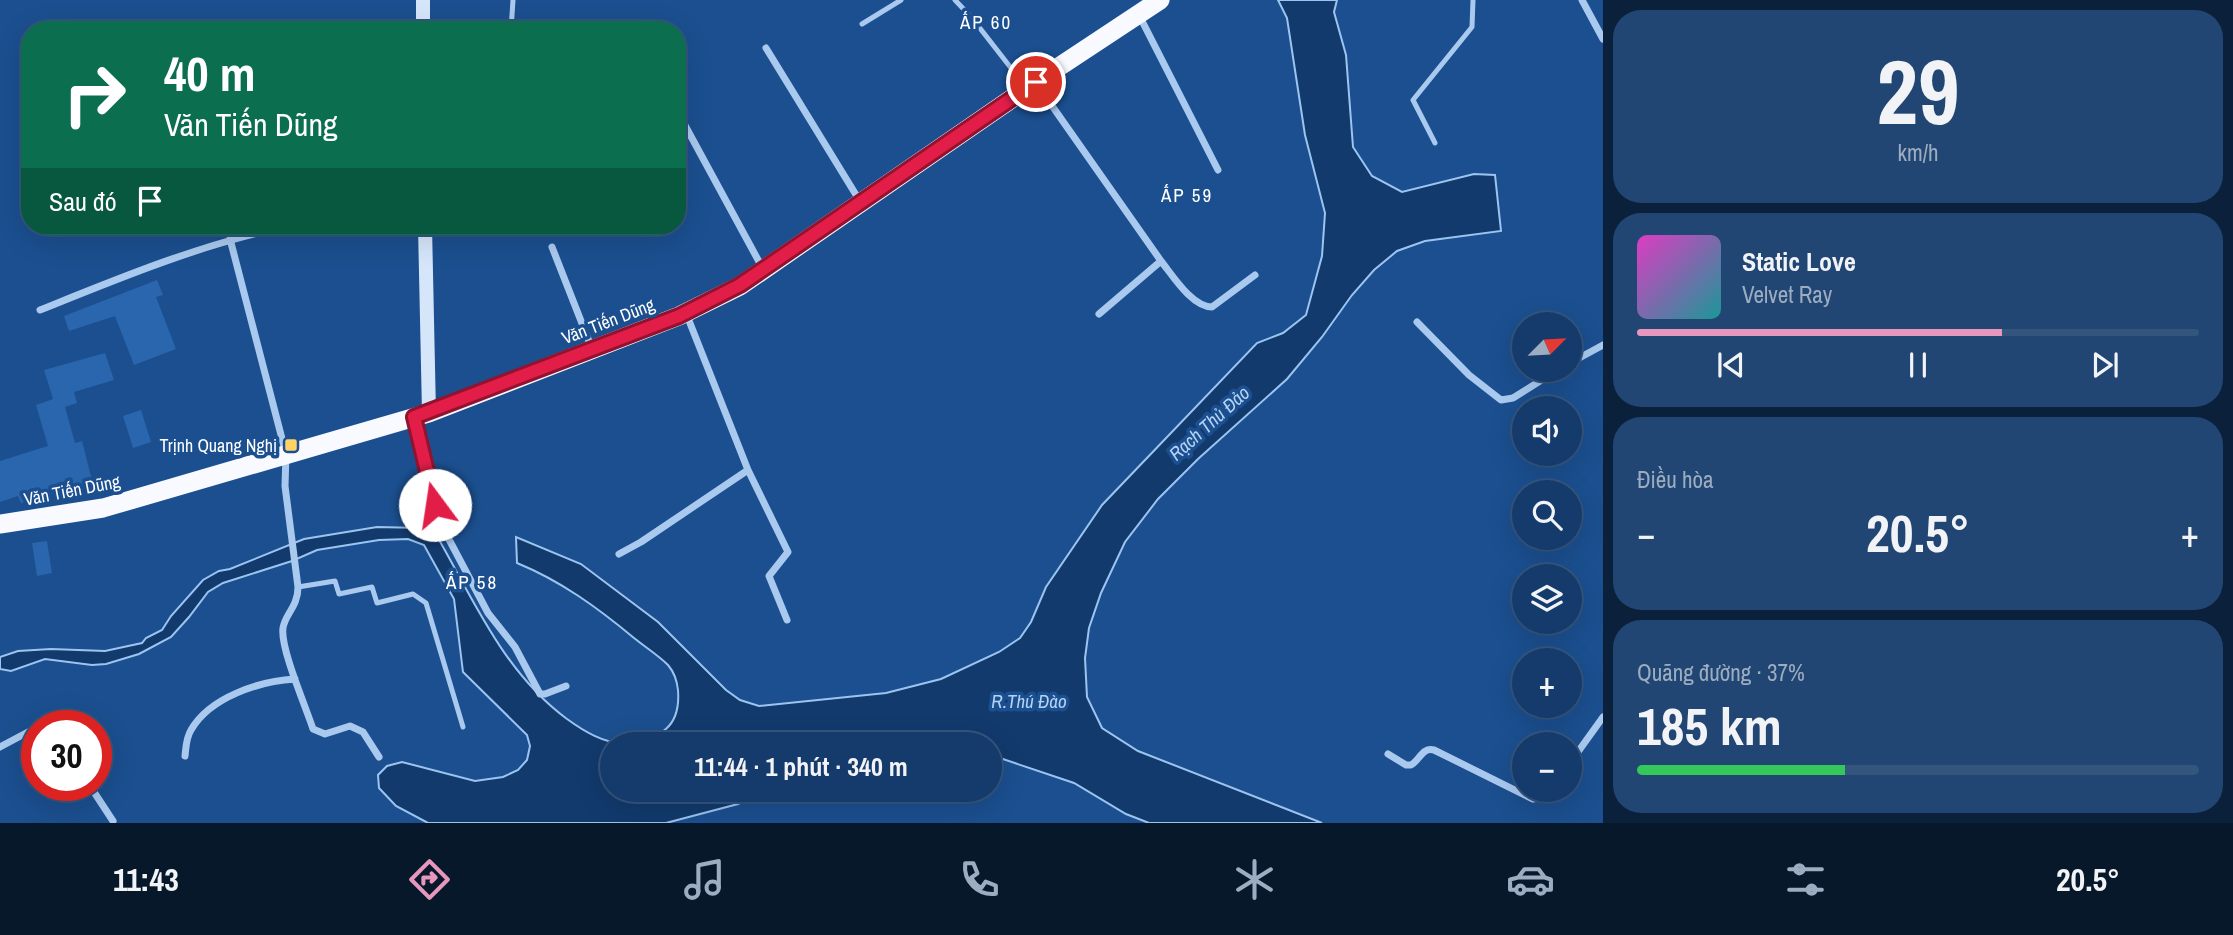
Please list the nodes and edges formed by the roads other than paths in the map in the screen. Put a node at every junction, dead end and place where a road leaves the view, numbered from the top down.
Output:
1 (423, 0) edge
2 (513, 0) edge
3 (901, 0) edge
4 (955, 0) edge
5 (1473, 0) edge
6 (1582, 0) edge
7 (1149, 5) edge
8 (423, 21) edge
9 (512, 21) edge
10 (862, 24) dead end
11 (1603, 39) edge
12 (766, 48) dead end
13 (1031, 85) junction
14 (686, 127) edge
15 (1435, 143) dead end
16 (1218, 170) dead end
17 (861, 203) junction
18 (248, 235) edge
19 (425, 235) edge
20 (230, 239) junction
21 (552, 247) dead end
22 (1161, 261) junction
23 (763, 269) junction
24 (1255, 275) dead end
25 (40, 310) dead end
26 (686, 313) junction
27 (1099, 314) dead end
28 (1417, 322) dead end
29 (1603, 345) edge
30 (592, 349) junction
31 (1582, 356) edge
32 (1539, 382) edge
33 (422, 415) junction
34 (286, 454) junction
35 (748, 470) junction
36 (0, 524) edge
37 (619, 554) dead end
38 (298, 587) junction
39 (787, 620) dead end
40 (295, 678) junction
41 (566, 686) dead end
42 (1602, 722) edge
43 (463, 727) dead end
44 (21, 736) edge
45 (0, 747) edge
46 (1582, 748) edge
47 (1388, 754) dead end
48 (185, 756) dead end
49 (379, 757) dead end
50 (1512, 789) edge
51 (100, 801) edge
52 (113, 821) edge

1 - 8 main road
2 - 9 lane
3 - 10 lane
4 - 13 lane
5 - 15 lane
6 - 11 street
7 - 13 highway, Văn Tiến Dũng
7 - 16 street
12 - 17 street
13 - 17 highway, Văn Tiến Dũng
13 - 22 street
14 - 23 street
17 - 23 highway, Văn Tiến Dũng
18 - 20 street
19 - 33 main road
20 - 25 street
20 - 34 street
21 - 30 street
22 - 24 street
22 - 27 street
23 - 26 highway, Văn Tiến Dũng
26 - 30 highway, Văn Tiến Dũng
26 - 35 street
28 - 32 street
29 - 31 street
30 - 33 highway, Văn Tiến Dũng
33 - 34 highway, Văn Tiến Dũng
33 - 41 street
34 - 36 highway, Văn Tiến Dũng
34 - 38 street
35 - 37 street
35 - 39 street
38 - 40 street
38 - 43 lane
40 - 48 street
40 - 49 street
42 - 46 street
44 - 45 street
47 - 50 street
51 - 52 street

